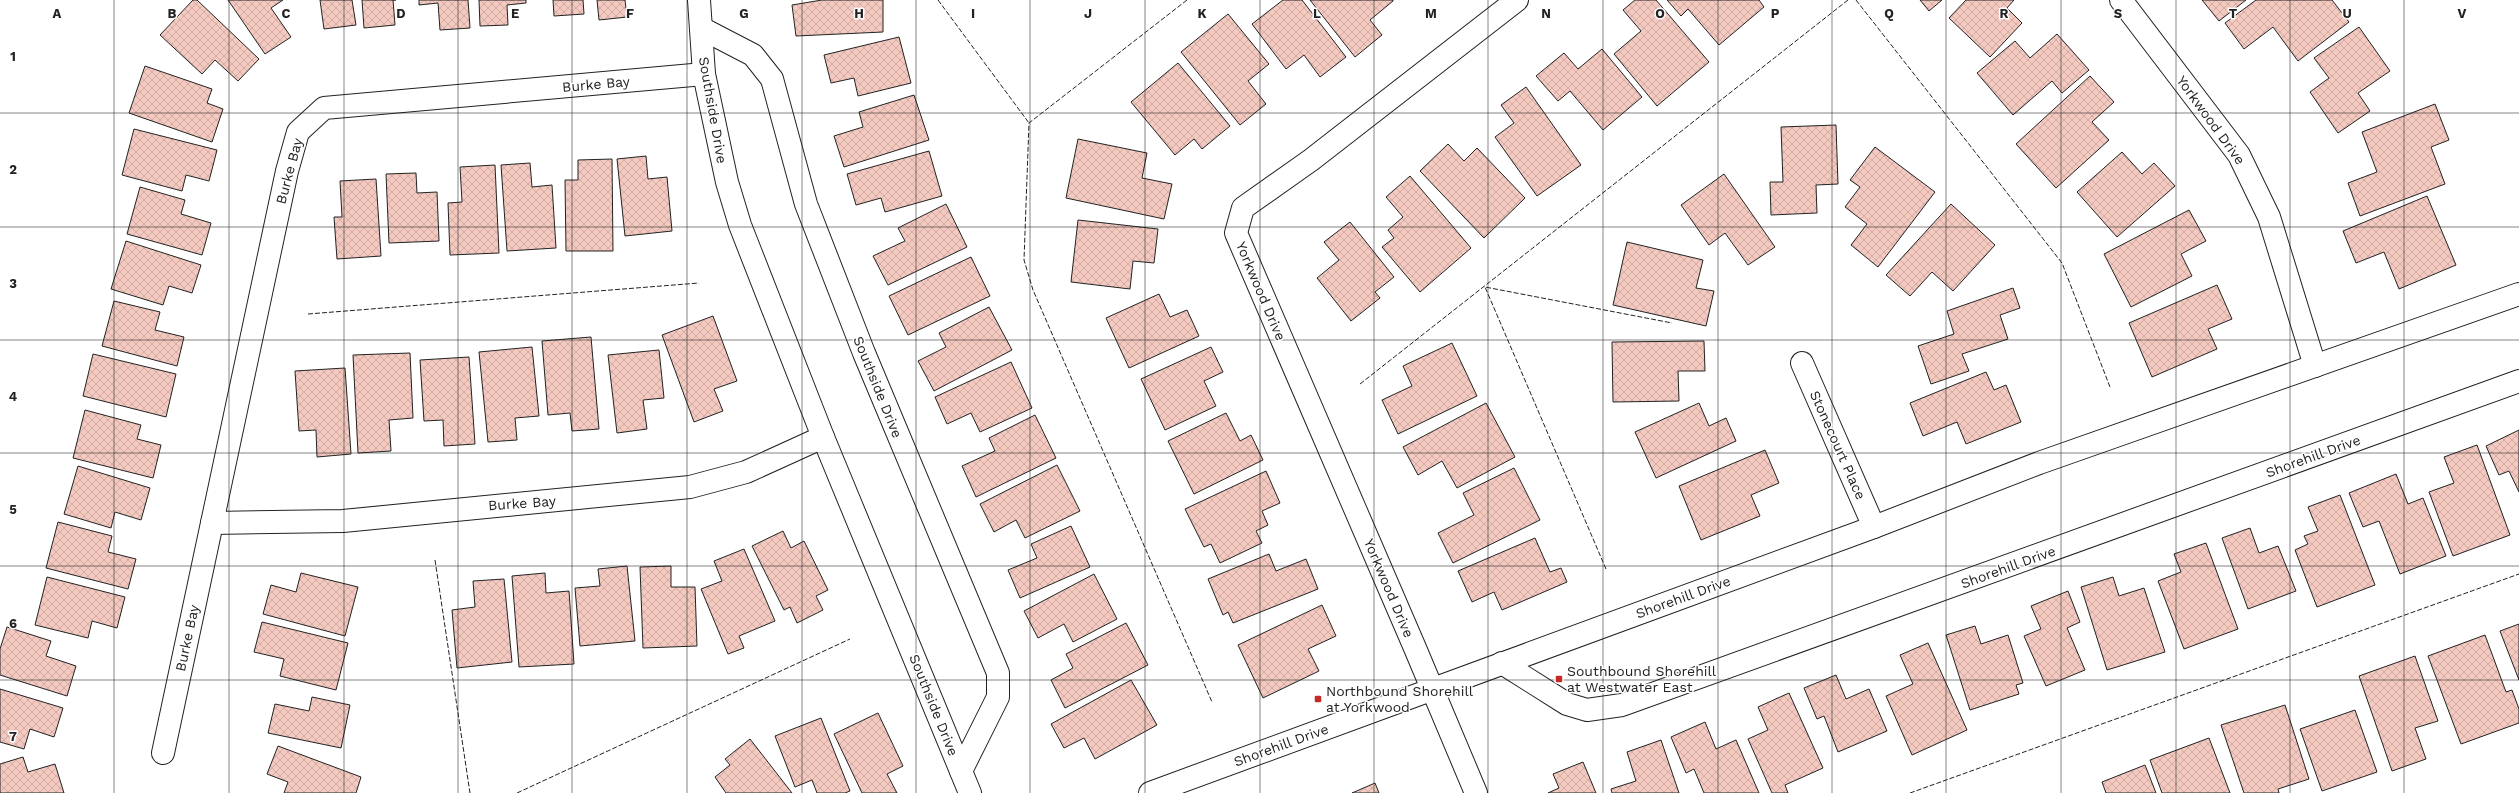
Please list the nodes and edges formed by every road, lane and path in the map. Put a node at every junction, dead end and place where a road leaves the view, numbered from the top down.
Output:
1 (699, 0) edge
2 (1517, 0) edge
3 (2121, 0) edge
4 (701, 28) junction
5 (704, 74) junction
6 (2519, 294) edge
7 (1802, 363) dead end
8 (2315, 366) junction
9 (2519, 381) edge
10 (823, 437) junction
11 (212, 523) junction
12 (1874, 527) junction
13 (1502, 663) junction
14 (1433, 689) junction
15 (163, 753) dead end
16 (961, 771) junction
17 (970, 793) edge
18 (1150, 793) edge
19 (1476, 793) edge

1 - 4 street, Southside Drive
2 - 14 street, Yorkwood Drive
3 - 8 street, Yorkwood Drive
4 - 5 street, Southside Drive
4 - 16 street, Southside Drive
5 - 10 street, Southside Drive
5 - 11 street, Burke Bay
6 - 8 street, Shorehill Drive
7 - 12 street, Stonecourt Place
8 - 12 street, Shorehill Drive
9 - 13 street, Shorehill Drive
10 - 11 street, Burke Bay
10 - 16 street, Southside Drive
11 - 15 street, Burke Bay
12 - 13 street, Shorehill Drive
13 - 14 street, Shorehill Drive
14 - 18 street, Shorehill Drive
14 - 19 street, Yorkwood Drive
16 - 17 street, Southside Drive

